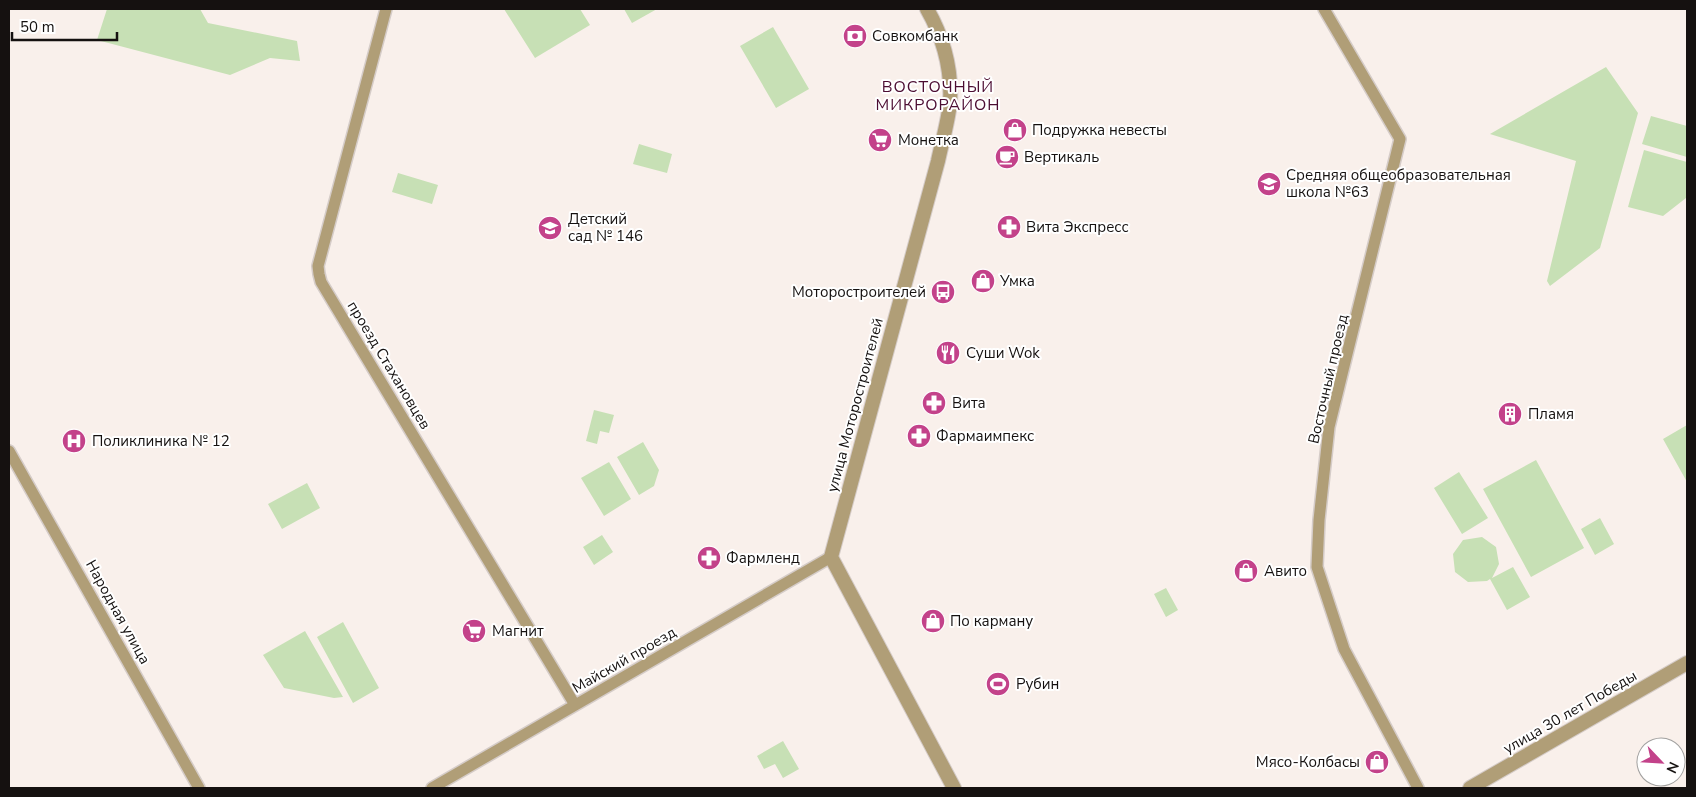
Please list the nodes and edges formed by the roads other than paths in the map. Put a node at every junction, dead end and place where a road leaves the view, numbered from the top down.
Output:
1 (386, 9) edge
2 (927, 9) edge
3 (1324, 9) edge
4 (9, 451) edge
5 (831, 557) junction
6 (1687, 663) edge
7 (575, 705) junction
8 (199, 788) edge
9 (432, 788) edge
10 (954, 788) edge
11 (1418, 788) edge
12 (1470, 788) edge

1 - 7 street, проезд Стахановцев
2 - 5 street, улица Моторостроителей
3 - 11 street, Восточный проезд
4 - 8 street, Народная улица
5 - 7 street, Майский проезд
5 - 10 street
6 - 12 street, улица 30 лет Победы
7 - 9 street, Майский проезд

